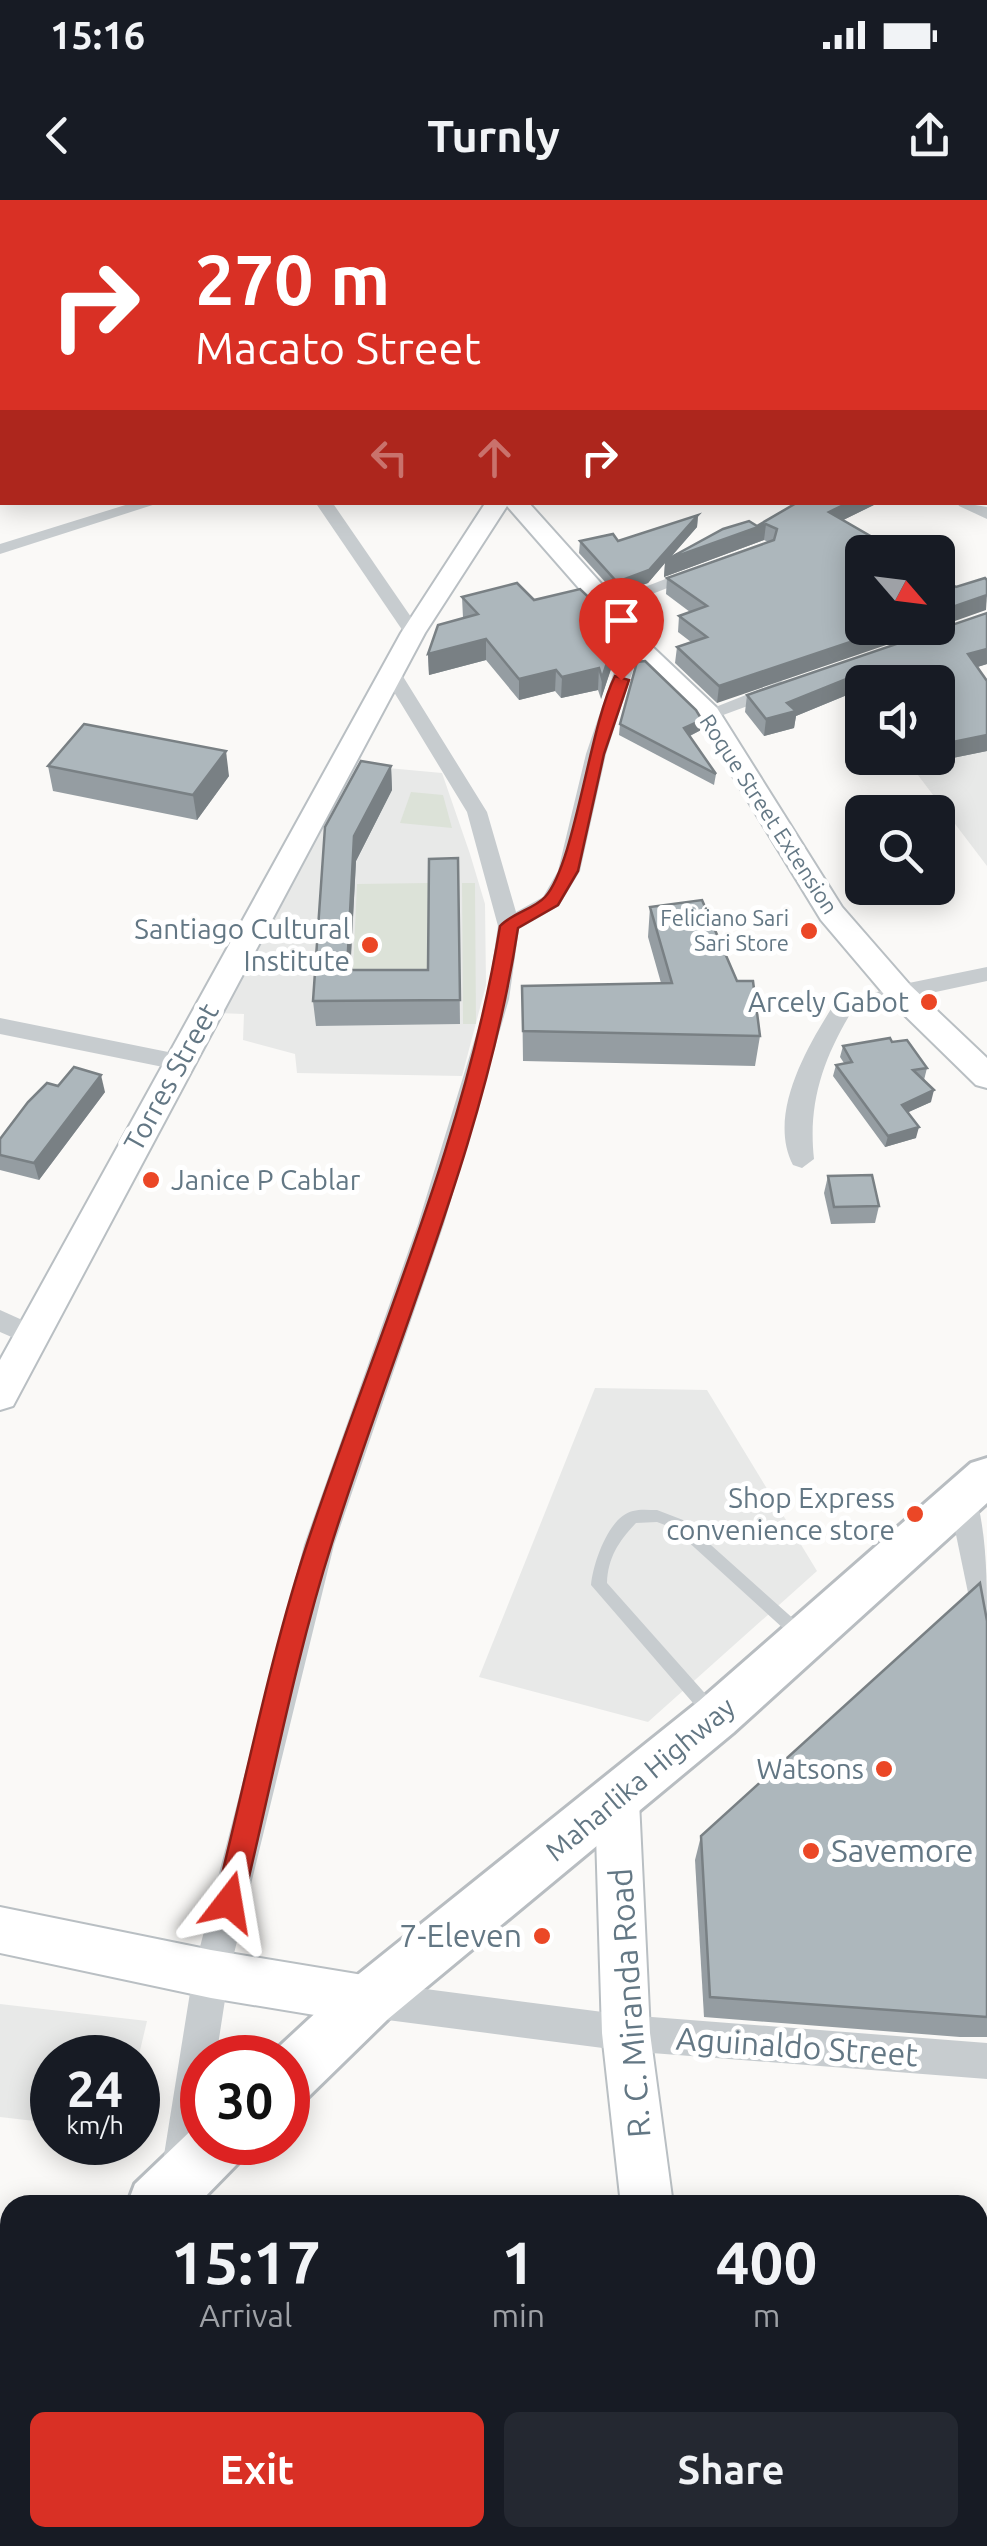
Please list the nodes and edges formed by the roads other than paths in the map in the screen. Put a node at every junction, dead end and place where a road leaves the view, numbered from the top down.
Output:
1 (144, 505) edge
2 (326, 505) edge
3 (496, 505) edge
4 (517, 505) edge
5 (0, 549) edge
6 (712, 568) edge
7 (607, 605) junction
8 (413, 633) junction
9 (633, 642) junction
10 (392, 674) junction
11 (809, 678) edge
12 (708, 714) junction
13 (509, 926) junction
14 (987, 974) edge
15 (900, 992) junction
16 (0, 1026) edge
17 (178, 1062) junction
18 (987, 1077) edge
19 (802, 1159) dead end
20 (0, 1320) edge
21 (30, 1336) junction
22 (0, 1395) edge
23 (975, 1486) edge
24 (987, 1612) edge
25 (805, 1638) junction
26 (716, 1717) junction
27 (617, 1801) junction
28 (0, 1930) edge
29 (211, 1974) junction
30 (369, 2000) junction
31 (626, 2033) junction
32 (310, 2057) edge
33 (987, 2062) edge
34 (198, 2165) edge
35 (170, 2195) edge
36 (172, 2195) edge
37 (646, 2195) edge

1 - 5 street
2 - 8 street
3 - 8 street, Torres Street
4 - 7 street, Roque Street Extension
6 - 7 street
7 - 9 street, Roque Street Extension
8 - 10 street, Torres Street
9 - 12 street, Roque Street Extension
9 - 13 street
10 - 13 street
10 - 17 street, Torres Street
11 - 12 street
12 - 15 street, Roque Street Extension
13 - 29 street
14 - 15 street
15 - 18 street, Roque Street Extension
15 - 19 street
16 - 17 street
17 - 21 street, Torres Street
20 - 21 street
21 - 22 street, Torres Street
23 - 24 street
23 - 25 main road, Maharlika Highway
25 - 26 main road, Maharlika Highway
25 - 26 lane
26 - 27 main road, Maharlika Highway
27 - 30 main road, Maharlika Highway
27 - 31 street, R. C. Miranda Road
28 - 29 street
29 - 30 street
29 - 35 street
30 - 31 street, Aguinaldo Street
30 - 32 main road, Maharlika Highway
31 - 33 street, Aguinaldo Street
31 - 37 street, R. C. Miranda Road
34 - 36 main road

